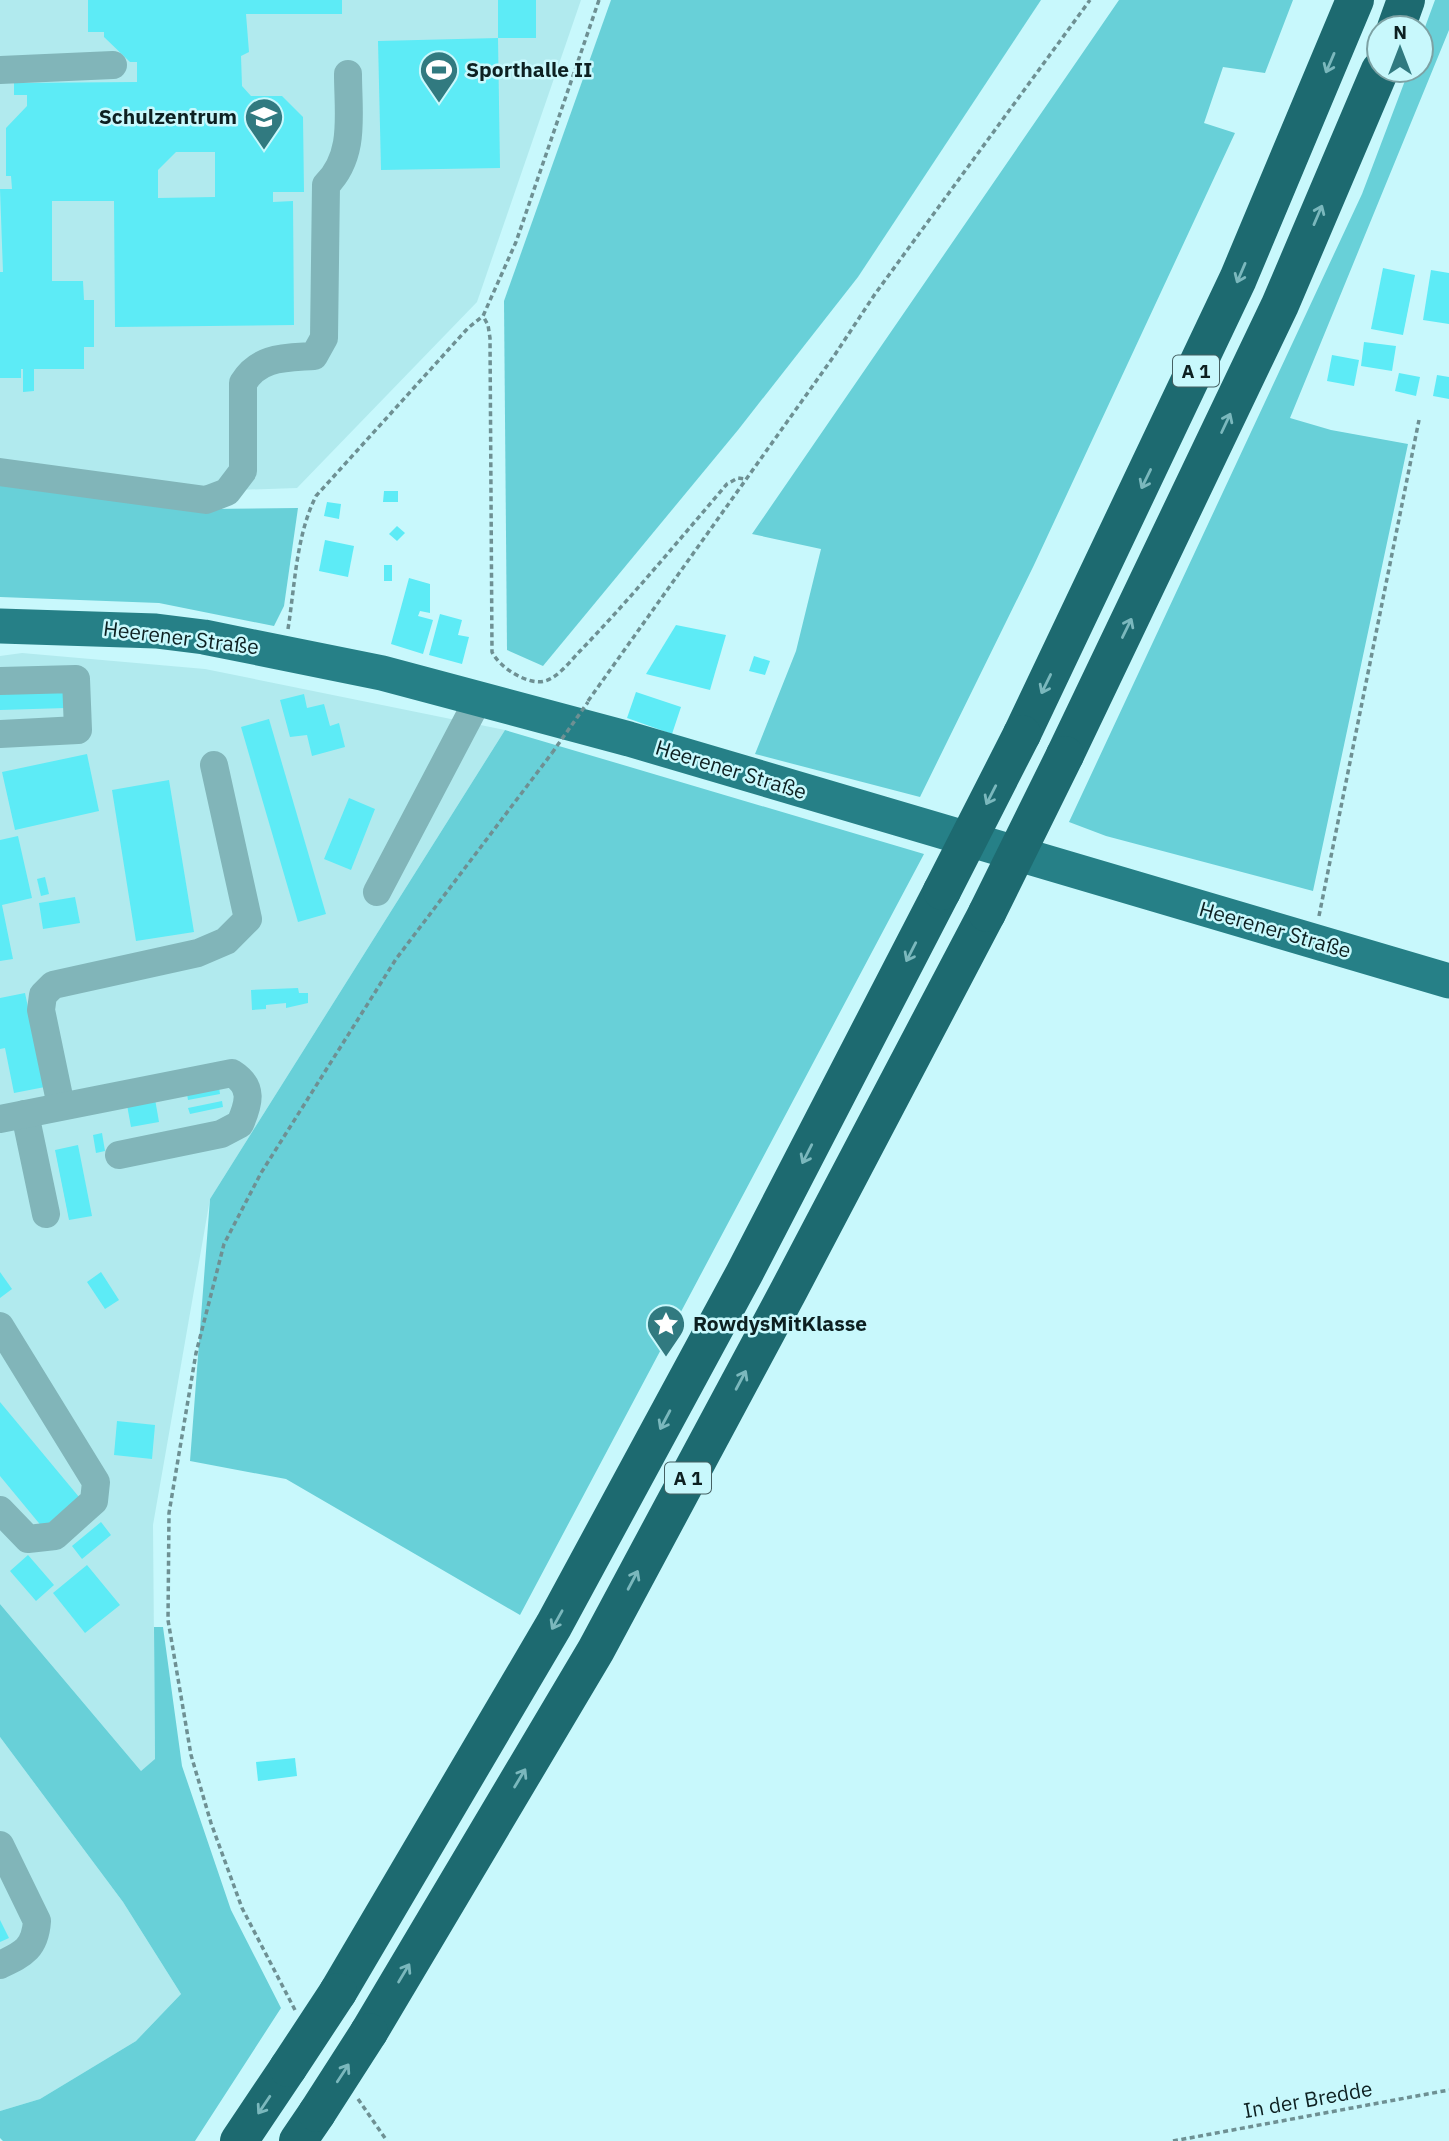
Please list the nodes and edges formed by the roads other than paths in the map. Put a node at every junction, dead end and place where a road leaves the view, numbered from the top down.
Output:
1 (1355, 0) edge
2 (113, 65) dead end
3 (0, 69) edge
4 (348, 74) dead end
5 (1374, 84) edge
6 (0, 472) edge
7 (0, 626) edge
8 (0, 681) edge
9 (479, 698) junction
10 (0, 734) edge
11 (214, 765) dead end
12 (377, 892) dead end
13 (1449, 981) edge
14 (61, 1106) junction
15 (12, 1117) edge
16 (119, 1155) dead end
17 (46, 1214) dead end
18 (0, 1326) edge
19 (0, 1510) edge
20 (0, 1845) edge
21 (0, 1965) edge
22 (307, 2127) edge
23 (239, 2141) edge

1 -> 23 highway, A 1, bridge
2 - 3 lane
4 - 6 lane
22 -> 5 highway, A 1, bridge
7 - 9 main road, Heerener Straße
8 - 10 lane
9 - 12 lane
9 - 13 main road, Heerener Straße
11 - 14 lane
14 - 15 lane
14 - 16 lane
15 - 17 lane
18 - 19 lane
20 - 21 lane

